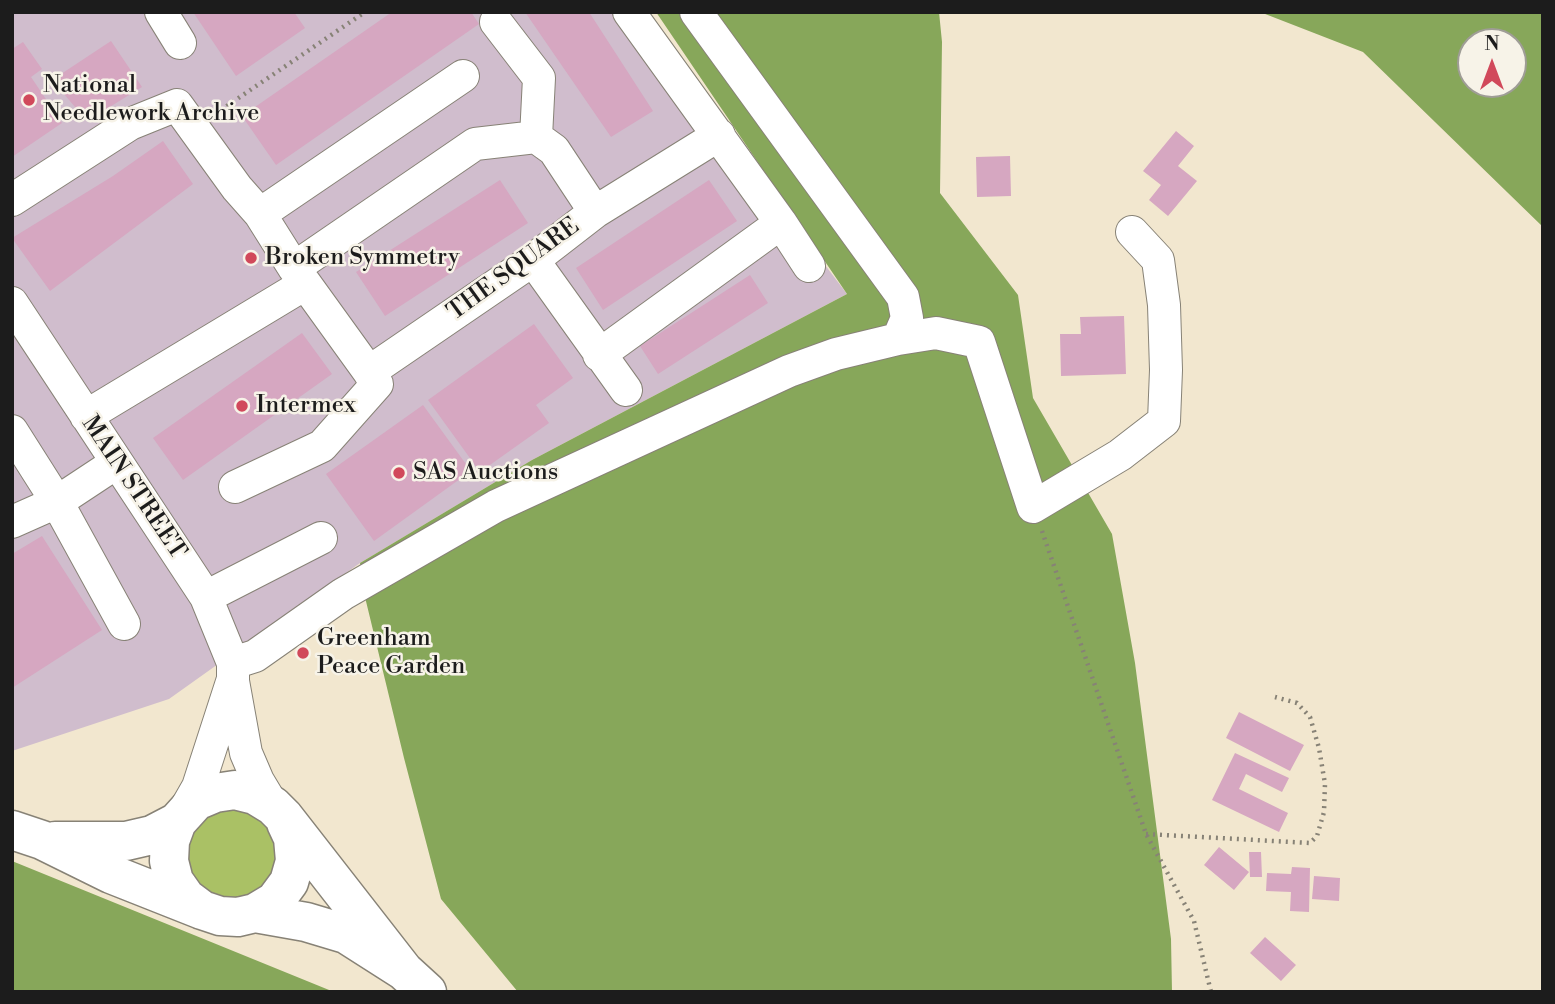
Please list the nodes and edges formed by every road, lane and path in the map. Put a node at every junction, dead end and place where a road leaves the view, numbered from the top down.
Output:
1 (161, 12) edge
2 (365, 12) edge
3 (629, 12) edge
4 (696, 12) edge
5 (496, 22) dead end
6 (180, 43) dead end
7 (463, 76) dead end
8 (186, 117) junction
9 (719, 135) junction
10 (536, 137) junction
11 (12, 200) edge
12 (595, 212) junction
13 (260, 214) junction
14 (781, 223) junction
15 (1132, 232) dead end
16 (533, 260) junction
17 (808, 266) dead end
18 (299, 276) junction
19 (12, 303) edge
20 (898, 339) junction
21 (599, 355) junction
22 (369, 372) junction
23 (625, 390) dead end
24 (86, 416) junction
25 (12, 431) edge
26 (116, 463) junction
27 (235, 486) dead end
28 (57, 502) junction
29 (1034, 507) junction
30 (12, 522) edge
31 (321, 538) dead end
32 (206, 597) junction
33 (124, 624) dead end
34 (233, 672) junction
35 (1275, 697) dead end
36 (278, 811) junction
37 (179, 818) junction
38 (1146, 834) junction
39 (27, 835) edge
40 (202, 910) junction
41 (255, 913) junction
42 (415, 981) edge
43 (1211, 992) edge

1 - 6 street
2 - 8 path
3 - 9 street
4 - 20 street
5 - 10 street
7 - 13 street
8 - 11 street
8 - 13 street
9 - 12 street
9 - 14 street
10 - 12 street, THE SQUARE
10 - 18 street
12 - 16 street, THE SQUARE
13 - 18 street
14 - 17 street
14 - 21 street
15 - 29 street
16 - 21 street
16 - 22 street, THE SQUARE
18 - 22 street
18 - 24 street
19 - 24 street, MAIN STREET
20 - 29 street
20 - 34 street
21 - 23 street
22 - 27 street
24 - 26 street, MAIN STREET
25 - 28 street
26 - 28 street
26 - 32 street, MAIN STREET
28 - 30 street
28 - 33 street
29 - 38 path
31 - 32 street
32 - 34 street, MAIN STREET
34 - 36 street, MAIN STREET
34 - 37 street
35 - 38 path
36 - 37 highway
36 - 41 highway
36 - 42 highway
37 - 39 highway
37 - 40 highway
38 - 43 path
39 - 40 highway
40 - 41 highway
41 - 42 highway

